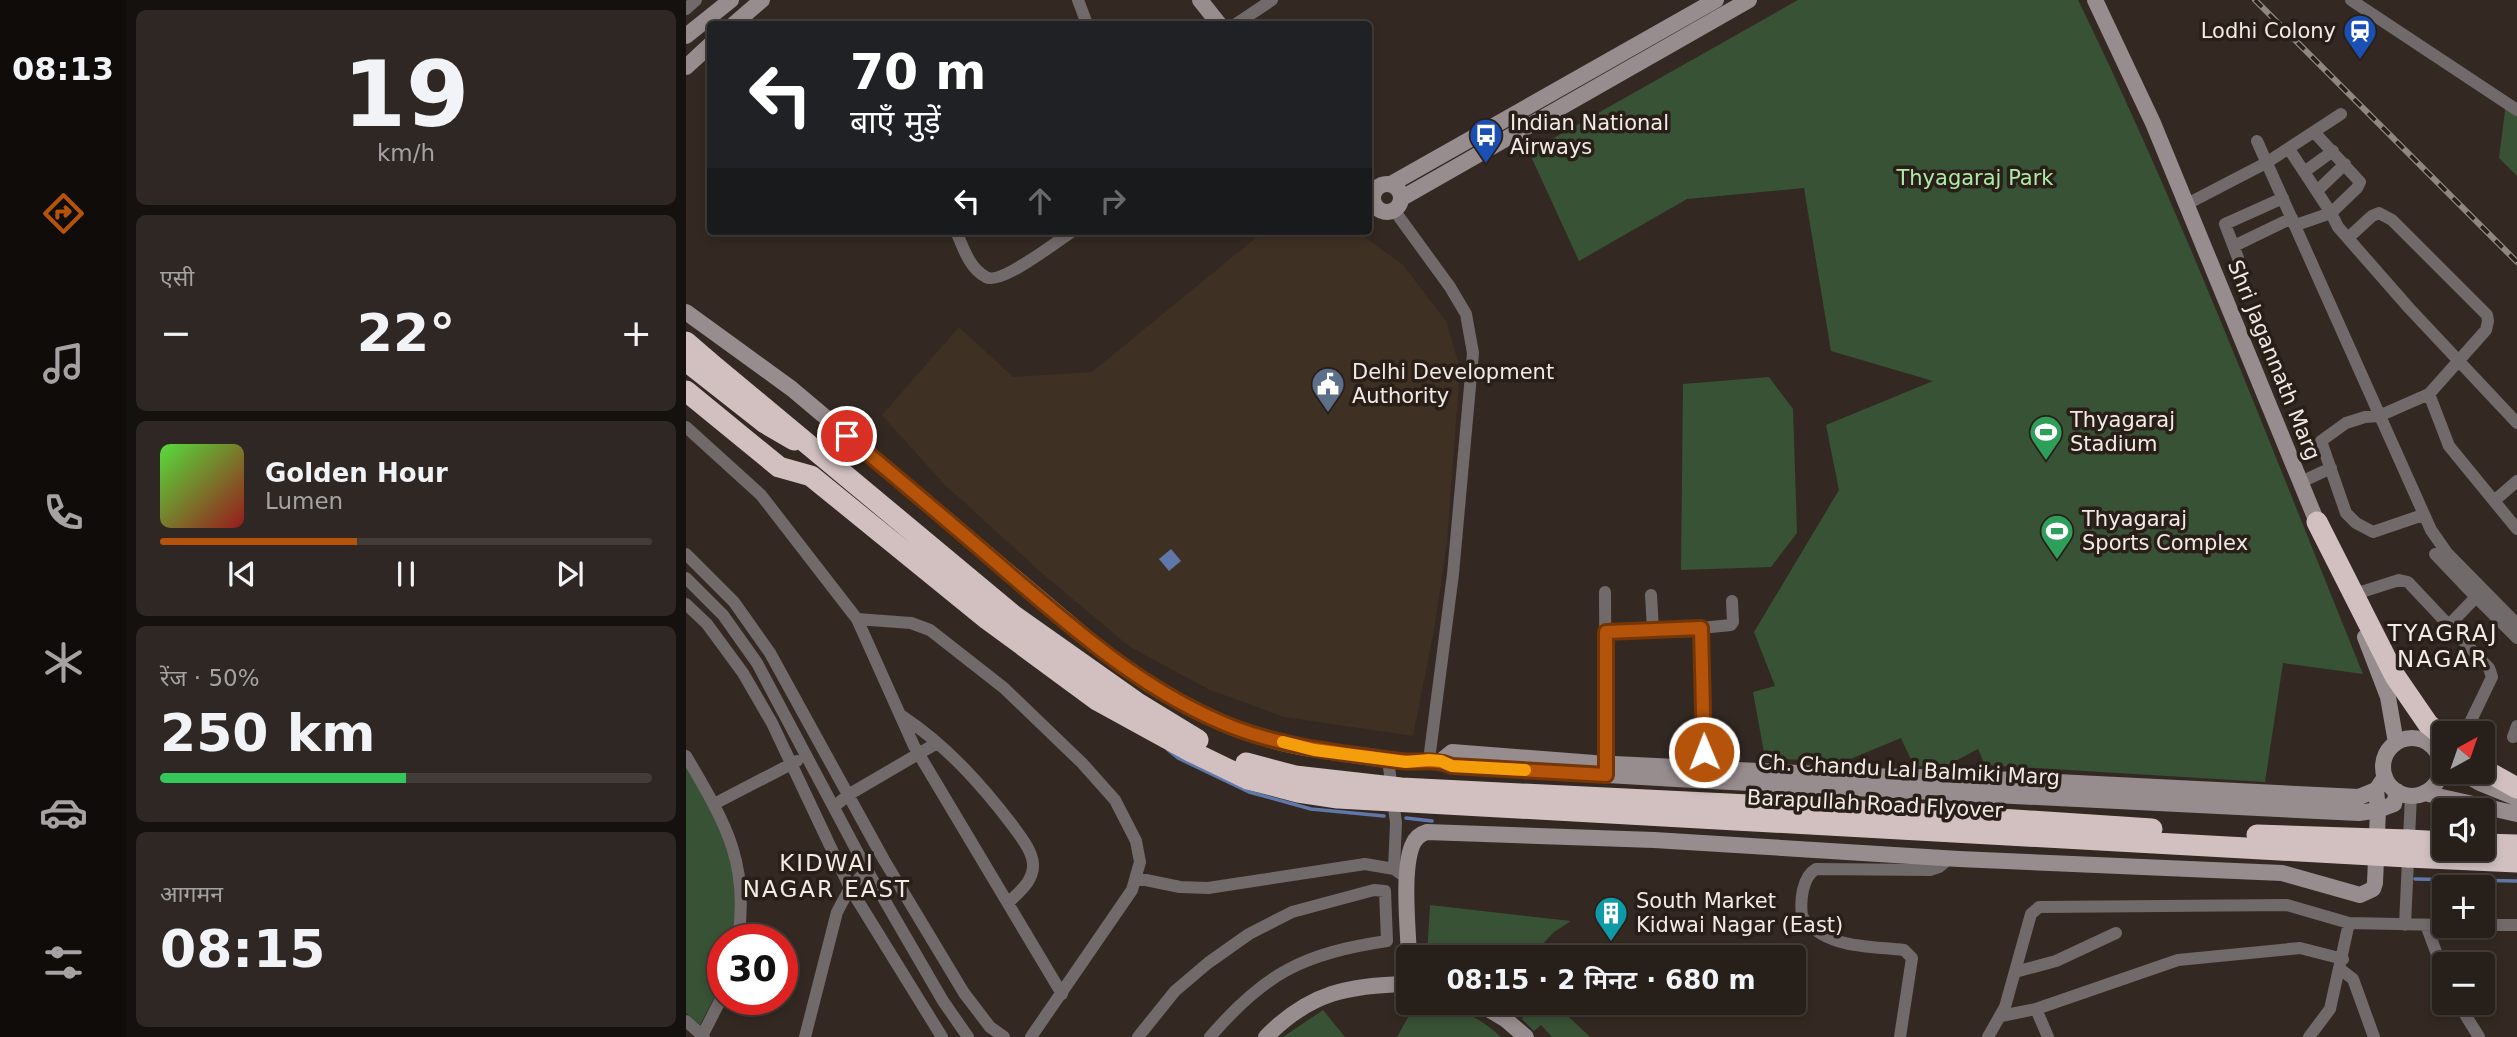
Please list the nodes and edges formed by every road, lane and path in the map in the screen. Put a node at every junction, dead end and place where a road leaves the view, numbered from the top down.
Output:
1 (696, 0) edge
2 (732, 0) edge
3 (762, 0) edge
4 (1078, 0) edge
5 (1200, 0) edge
6 (1272, 0) edge
7 (1716, 0) edge
8 (1749, 0) edge
9 (2095, 0) edge
10 (2351, 0) edge
11 (1731, 5) edge
12 (686, 9) edge
13 (738, 21) edge
14 (1086, 21) edge
15 (1217, 21) edge
16 (1240, 21) edge
17 (686, 36) edge
18 (707, 49) edge
19 (686, 67) edge
20 (2517, 110) edge
21 (2341, 114) dead end
22 (2314, 132) junction
23 (2257, 141) dead end
24 (2289, 149) junction
25 (2333, 151) junction
26 (2266, 163) junction
27 (2345, 164) junction
28 (2304, 172) junction
29 (1378, 186) edge
30 (2317, 191) junction
31 (2283, 198) junction
32 (1398, 204) junction
33 (2187, 204) junction
34 (1372, 206) edge
35 (2331, 214) junction
36 (2294, 221) junction
37 (958, 235) edge
38 (1067, 235) edge
39 (2348, 238) junction
40 (686, 312) edge
41 (686, 342) edge
42 (2457, 360) junction
43 (686, 361) edge
44 (686, 391) edge
45 (2429, 394) junction
46 (2379, 415) junction
47 (2517, 423) edge
48 (686, 427) edge
49 (830, 462) junction
50 (2331, 468) junction
51 (2301, 481) junction
52 (2517, 481) edge
53 (2494, 501) junction
54 (2423, 516) junction
55 (2317, 522) junction
56 (2517, 529) edge
57 (686, 554) edge
58 (2435, 554) dead end
59 (686, 578) edge
60 (1605, 593) dead end
61 (1651, 595) dead end
62 (2356, 595) junction
63 (2476, 597) junction
64 (1732, 601) dead end
65 (686, 604) edge
66 (857, 619) junction
67 (2517, 624) edge
68 (2449, 625) junction
69 (1701, 628) junction
70 (1653, 630) junction
71 (1606, 632) junction
72 (2517, 638) edge
73 (901, 716) junction
74 (2471, 721) edge
75 (2432, 731) edge
76 (937, 743) junction
77 (2396, 743) junction
78 (2432, 745) edge
79 (919, 754) junction
80 (806, 755) junction
81 (686, 756) edge
82 (1388, 759) junction
83 (1435, 760) junction
84 (792, 763) junction
85 (1705, 768) junction
86 (1606, 769) junction
87 (2496, 777) edge
88 (1974, 778) junction
89 (2380, 783) junction
90 (2432, 783) edge
91 (2482, 784) edge
92 (2517, 789) edge
93 (2411, 793) junction
94 (848, 795) junction
95 (1974, 795) junction
96 (2517, 798) edge
97 (714, 803) junction
98 (834, 807) junction
99 (2517, 814) edge
100 (2378, 817) junction
101 (2432, 842) edge
102 (2495, 844) edge
103 (2517, 845) edge
104 (1950, 858) junction
105 (2517, 862) edge
106 (867, 870) junction
107 (1400, 873) junction
108 (1136, 878) junction
109 (850, 888) junction
110 (1008, 904) junction
111 (2349, 923) junction
112 (740, 924) edge
113 (2405, 925) junction
114 (2426, 925) junction
115 (2432, 925) edge
116 (2495, 925) edge
117 (2517, 925) edge
118 (2116, 933) dead end
119 (1408, 945) edge
120 (2436, 952) edge
121 (2342, 964) junction
122 (2015, 972) junction
123 (1396, 984) edge
124 (1062, 995) junction
125 (2036, 1009) junction
126 (707, 1015) edge
127 (1498, 1015) edge
128 (2465, 1015) edge
129 (2001, 1016) junction
130 (694, 1032) edge
131 (2044, 1034) edge
132 (1216, 1035) edge
133 (1030, 1036) edge
134 (805, 1037) edge
135 (942, 1037) edge
136 (968, 1037) edge
137 (1004, 1037) edge
138 (1138, 1037) edge
139 (1266, 1037) edge
140 (1526, 1037) edge
141 (1900, 1037) edge
142 (1988, 1037) edge
143 (2309, 1037) edge
144 (2374, 1037) edge
145 (2479, 1037) edge

1 - 12 street
2 - 17 street
3 - 13 street
4 - 14 street
5 - 15 street
6 - 16 street
7 - 29 street
8 - 11 street
9 - 33 street, Shri Jagannath Marg
10 - 20 street
11 - 32 street
18 - 19 street
21 - 22 street
22 - 24 street
22 - 25 street
23 - 26 street
24 - 26 street
24 - 28 street
25 - 27 street
25 - 28 street
26 - 31 street
26 - 33 street
27 - 30 street
27 - 35 street
28 - 30 street
29 - 32 street
29 - 34 street
30 - 35 street
31 - 36 street
31 - 36 street
32 - 34 street
32 - 83 street
33 - 51 street, Shri Jagannath Marg
35 - 36 street
35 - 39 street
36 - 46 street
37 - 38 street
39 - 42 street
39 - 42 street
40 - 82 street, Ch. Chandu Lal Balmiki Marg
41 - 49 highway, Barapullah Road Flyover, bridge
42 - 45 street
42 - 47 street
43 - 49 highway, bridge
44 - 105 highway, Barapullah Road Flyover, bridge
45 - 46 street
45 - 53 street
46 - 50 street
46 - 54 street
48 - 66 street
49 - 101 highway, Barapullah Road Flyover, bridge
50 - 51 street
50 - 54 street
51 - 55 street, Shri Jagannath Marg
52 - 53 street
53 - 56 street
54 - 67 street
55 - 62 highway
55 - 77 street, Shri Jagannath Marg
57 - 94 street
58 - 63 street
59 - 80 street
60 - 71 street
61 - 70 street
62 - 68 street
62 - 75 highway
63 - 68 street
63 - 72 street
64 - 69 street
65 - 84 street
66 - 73 street
66 - 108 street
68 - 74 street
69 - 70 street
69 - 85 street
70 - 71 street
71 - 86 street
73 - 76 street
73 - 79 street
76 - 79 street
76 - 110 street
77 - 78 street
77 - 89 street
79 - 94 street
79 - 110 street
80 - 84 street
80 - 98 street
81 - 97 street
82 - 83 street, Ch. Chandu Lal Balmiki Marg
82 - 107 street
83 - 86 street, Ch. Chandu Lal Balmiki Marg
84 - 97 street
84 - 109 street
85 - 86 street, Ch. Chandu Lal Balmiki Marg
85 - 88 street, Ch. Chandu Lal Balmiki Marg
86 - 95 street, Ch. Chandu Lal Balmiki Marg
87 - 92 highway
88 - 89 street, Ch. Chandu Lal Balmiki Marg
88 - 95 street
89 - 93 street
89 - 100 street
90 - 93 street
91 - 96 street
93 - 99 street
93 - 100 street
93 - 113 street, bridge
94 - 98 street
94 - 137 street
95 - 100 street, Ch. Chandu Lal Balmiki Marg
97 - 112 street
98 - 106 street
100 - 104 street, bridge
102 - 103 highway
104 - 107 street
104 - 141 street
106 - 109 street
106 - 136 street
107 - 108 street
107 - 119 street
108 - 124 street
109 - 134 street
109 - 135 street
110 - 124 street
111 - 113 street
111 - 121 street
111 - 122 street
113 - 114 street
114 - 115 street
114 - 120 street
116 - 117 street
118 - 122 street
121 - 125 street
121 - 143 street
121 - 144 street
122 - 129 street
123 - 139 street
124 - 133 street
125 - 129 street
125 - 131 street
126 - 130 street
127 - 140 street
128 - 145 street
129 - 142 street
132 - 138 street

